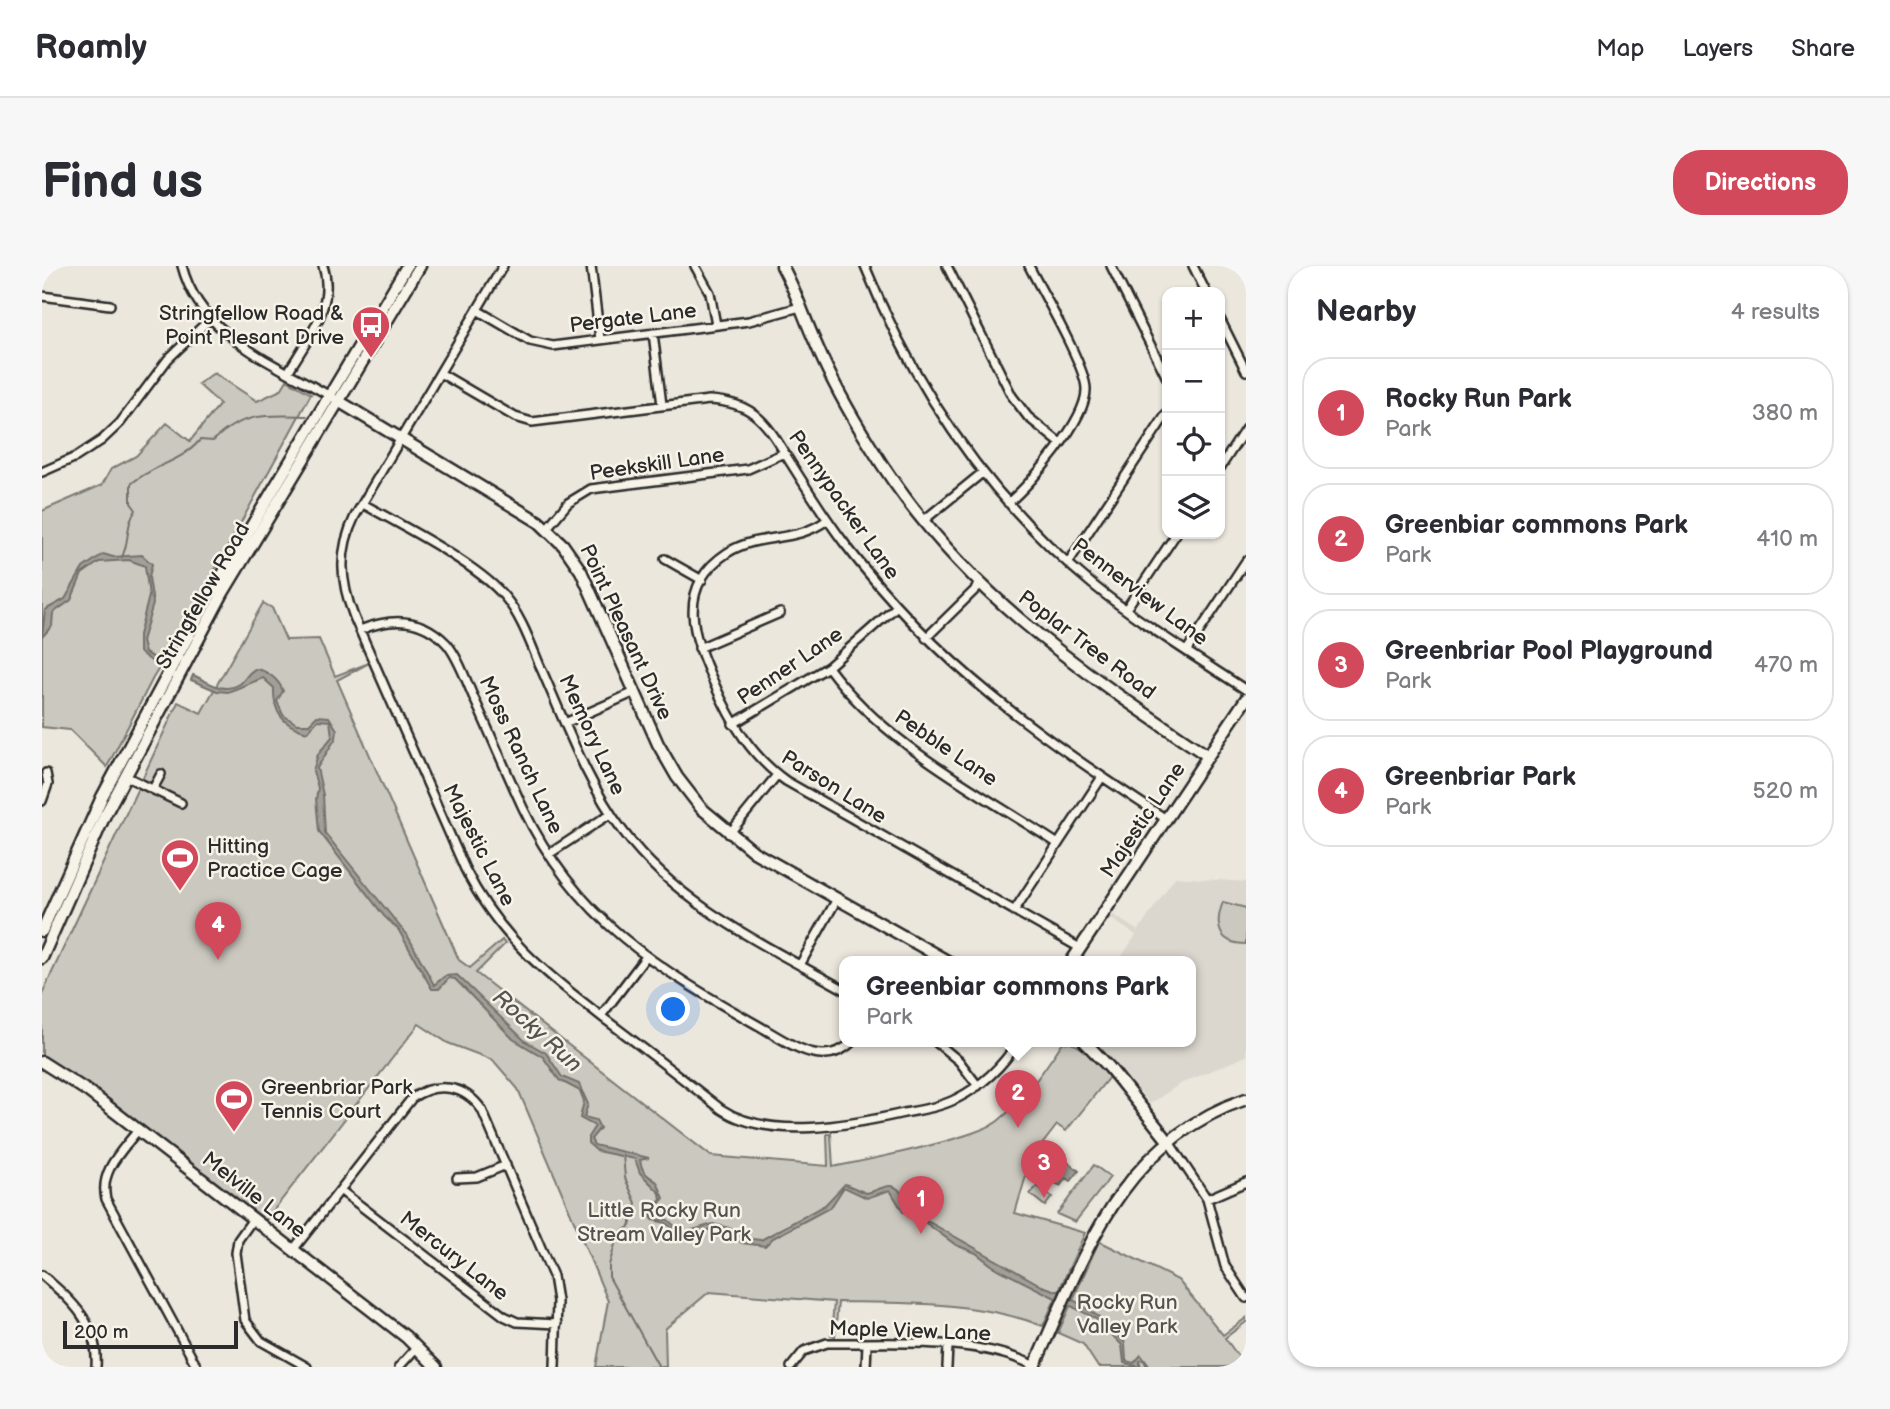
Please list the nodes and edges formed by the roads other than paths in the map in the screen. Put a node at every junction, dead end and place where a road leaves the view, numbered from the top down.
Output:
1 (182, 266) edge
2 (323, 266) edge
3 (407, 266) edge
4 (420, 266) edge
5 (503, 266) edge
6 (591, 266) edge
7 (695, 266) edge
8 (865, 266) edge
9 (947, 266) edge
10 (1029, 266) edge
11 (1111, 266) edge
12 (1193, 266) edge
13 (787, 267) edge
14 (1204, 287) edge
15 (42, 296) edge
16 (110, 305) dead end
17 (800, 306) junction
18 (477, 310) junction
19 (209, 320) junction
20 (716, 325) junction
21 (1225, 329) edge
22 (653, 333) junction
23 (600, 339) junction
24 (1162, 368) edge
25 (1246, 371) edge
26 (288, 372) junction
27 (440, 373) junction
28 (335, 399) junction
29 (662, 405) junction
30 (1162, 421) edge
31 (1246, 428) edge
32 (401, 438) junction
33 (1060, 443) junction
34 (784, 453) junction
35 (1225, 460) edge
36 (42, 472) edge
37 (982, 473) junction
38 (1008, 503) junction
39 (363, 504) junction
40 (827, 520) junction
41 (923, 521) junction
42 (547, 528) junction
43 (1173, 539) edge
44 (665, 558) dead end
45 (1246, 561) edge
46 (1068, 563) junction
47 (702, 580) junction
48 (981, 585) junction
49 (897, 607) junction
50 (1126, 609) junction
51 (780, 613) dead end
52 (360, 630) junction
53 (926, 638) junction
54 (699, 648) junction
55 (1187, 650) junction
56 (828, 667) junction
57 (1246, 690) edge
58 (635, 692) junction
59 (1246, 699) edge
60 (565, 723) junction
61 (733, 724) junction
62 (1208, 756) junction
63 (46, 773) dead end
64 (161, 774) dead end
65 (777, 775) junction
66 (125, 776) junction
67 (1102, 778) junction
68 (153, 789) junction
69 (42, 801) edge
70 (181, 803) dead end
71 (611, 814) junction
72 (1166, 819) junction
73 (729, 834) junction
74 (1058, 844) junction
75 (549, 854) junction
76 (836, 899) junction
77 (1014, 911) junction
78 (42, 931) edge
79 (1080, 948) junction
80 (938, 956) edge
81 (1075, 956) edge
82 (42, 958) edge
83 (645, 958) junction
84 (800, 965) junction
85 (839, 987) edge
86 (601, 1016) junction
87 (844, 1047) edge
88 (942, 1047) edge
89 (1014, 1047) edge
90 (1090, 1047) edge
91 (42, 1062) edge
92 (978, 1086) junction
93 (1246, 1099) edge
94 (138, 1130) junction
95 (1169, 1142) junction
96 (506, 1165) junction
97 (457, 1178) dead end
98 (1246, 1182) edge
99 (340, 1190) junction
100 (1207, 1199) junction
101 (253, 1219) junction
102 (293, 1250) junction
103 (42, 1275) edge
104 (1246, 1297) edge
105 (557, 1324) junction
106 (867, 1344) junction
107 (948, 1346) junction
108 (417, 1347) junction
109 (1035, 1366) edge
110 (96, 1367) edge
111 (197, 1367) edge
112 (307, 1367) edge
113 (399, 1367) edge
114 (436, 1367) edge
115 (555, 1367) edge
116 (791, 1367) edge
117 (866, 1367) edge
118 (947, 1367) edge

1 - 19 street, Point Pleasant Drive
2 - 26 street
3 - 28 street, Stringfellow Road
4 - 28 street, Stringfellow Road
5 - 18 street, Majestic Lane
6 - 23 street
7 - 20 street
8 - 37 street, Pennerview Lane
9 - 33 street
10 - 33 street
11 - 24 street
12 - 14 street
13 - 17 street, Poplar Tree Road
15 - 16 street
17 - 20 street, Pergate Lane
17 - 41 street, Poplar Tree Road
18 - 23 street, Pergate Lane
18 - 27 street, Majestic Lane
19 - 26 street, Point Pleasant Drive
19 - 36 street
20 - 22 street, Pergate Lane
21 - 25 street
22 - 23 street, Pergate Lane
22 - 29 street
26 - 28 street, Point Pleasant Drive
27 - 29 street, Pennypacker Lane
27 - 32 street, Majestic Lane
28 - 32 street, Point Pleasant Drive
28 - 66 street, Stringfellow Road
28 - 78 street, Stringfellow Road
29 - 34 street, Pennypacker Lane
30 - 46 street
31 - 35 street
32 - 39 street, Majestic Lane
32 - 42 street, Point Pleasant Drive
33 - 38 street
34 - 40 street, Pennypacker Lane
34 - 42 street, Peekskill Lane
37 - 38 street, Pennerview Lane
37 - 41 street
38 - 46 street, Pennerview Lane
39 - 52 street, Majestic Lane
39 - 60 street, Memory Lane
40 - 47 street, Parson Lane
40 - 49 street, Pennypacker Lane
41 - 48 street, Poplar Tree Road
42 - 58 street, Point Pleasant Drive
43 - 50 street
44 - 47 street
45 - 55 street
46 - 50 street, Pennerview Lane
47 - 54 street, Parson Lane
48 - 53 street
48 - 62 street, Poplar Tree Road
49 - 53 street, Pennypacker Lane
49 - 56 street, Penner Lane
50 - 55 street, Pennerview Lane
51 - 54 street
52 - 75 street, Moss Ranch Lane
52 - 86 street, Majestic Lane
53 - 67 street, Pennypacker Lane
54 - 61 street, Parson Lane
55 - 57 street, Pennerview Lane
56 - 61 street, Penner Lane
56 - 74 street, Pebble Lane
58 - 60 street
58 - 73 street, Point Pleasant Drive
59 - 62 street, Majestic Lane
60 - 71 street, Memory Lane
61 - 65 street, Parson Lane
62 - 72 street, Majestic Lane
63 - 69 street
64 - 68 street
65 - 73 street
65 - 77 street, Parson Lane
66 - 68 street
66 - 82 street, Stringfellow Road
67 - 72 street, Pennypacker Lane
67 - 74 street
68 - 70 street
71 - 75 street
71 - 84 street, Memory Lane
72 - 79 street, Majestic Lane
73 - 76 street, Point Pleasant Drive
74 - 77 street
75 - 83 street, Moss Ranch Lane
76 - 80 street, Point Pleasant Drive
76 - 84 street
77 - 79 street, Parson Lane
79 - 81 street, Majestic Lane
83 - 86 street
83 - 87 street, Moss Ranch Lane
84 - 85 street, Memory Lane
86 - 92 street, Majestic Lane
88 - 92 street
89 - 92 street, Majestic Lane
90 - 95 street
91 - 94 street, Melville Lane
93 - 95 street
94 - 101 street, Melville Lane
94 - 111 street
95 - 100 street
95 - 109 street
96 - 97 street
96 - 99 street
96 - 105 street
98 - 100 street
99 - 102 street
99 - 105 street, Mercury Lane
100 - 104 street
101 - 102 street, Melville Lane
101 - 112 street
102 - 108 street, Melville Lane
103 - 110 street
105 - 115 street
106 - 107 street, Maple View Lane
106 - 116 street, Maple View Lane
106 - 117 street
107 - 109 street, Maple View Lane
107 - 118 street
108 - 113 street
108 - 114 street, Melville Lane

